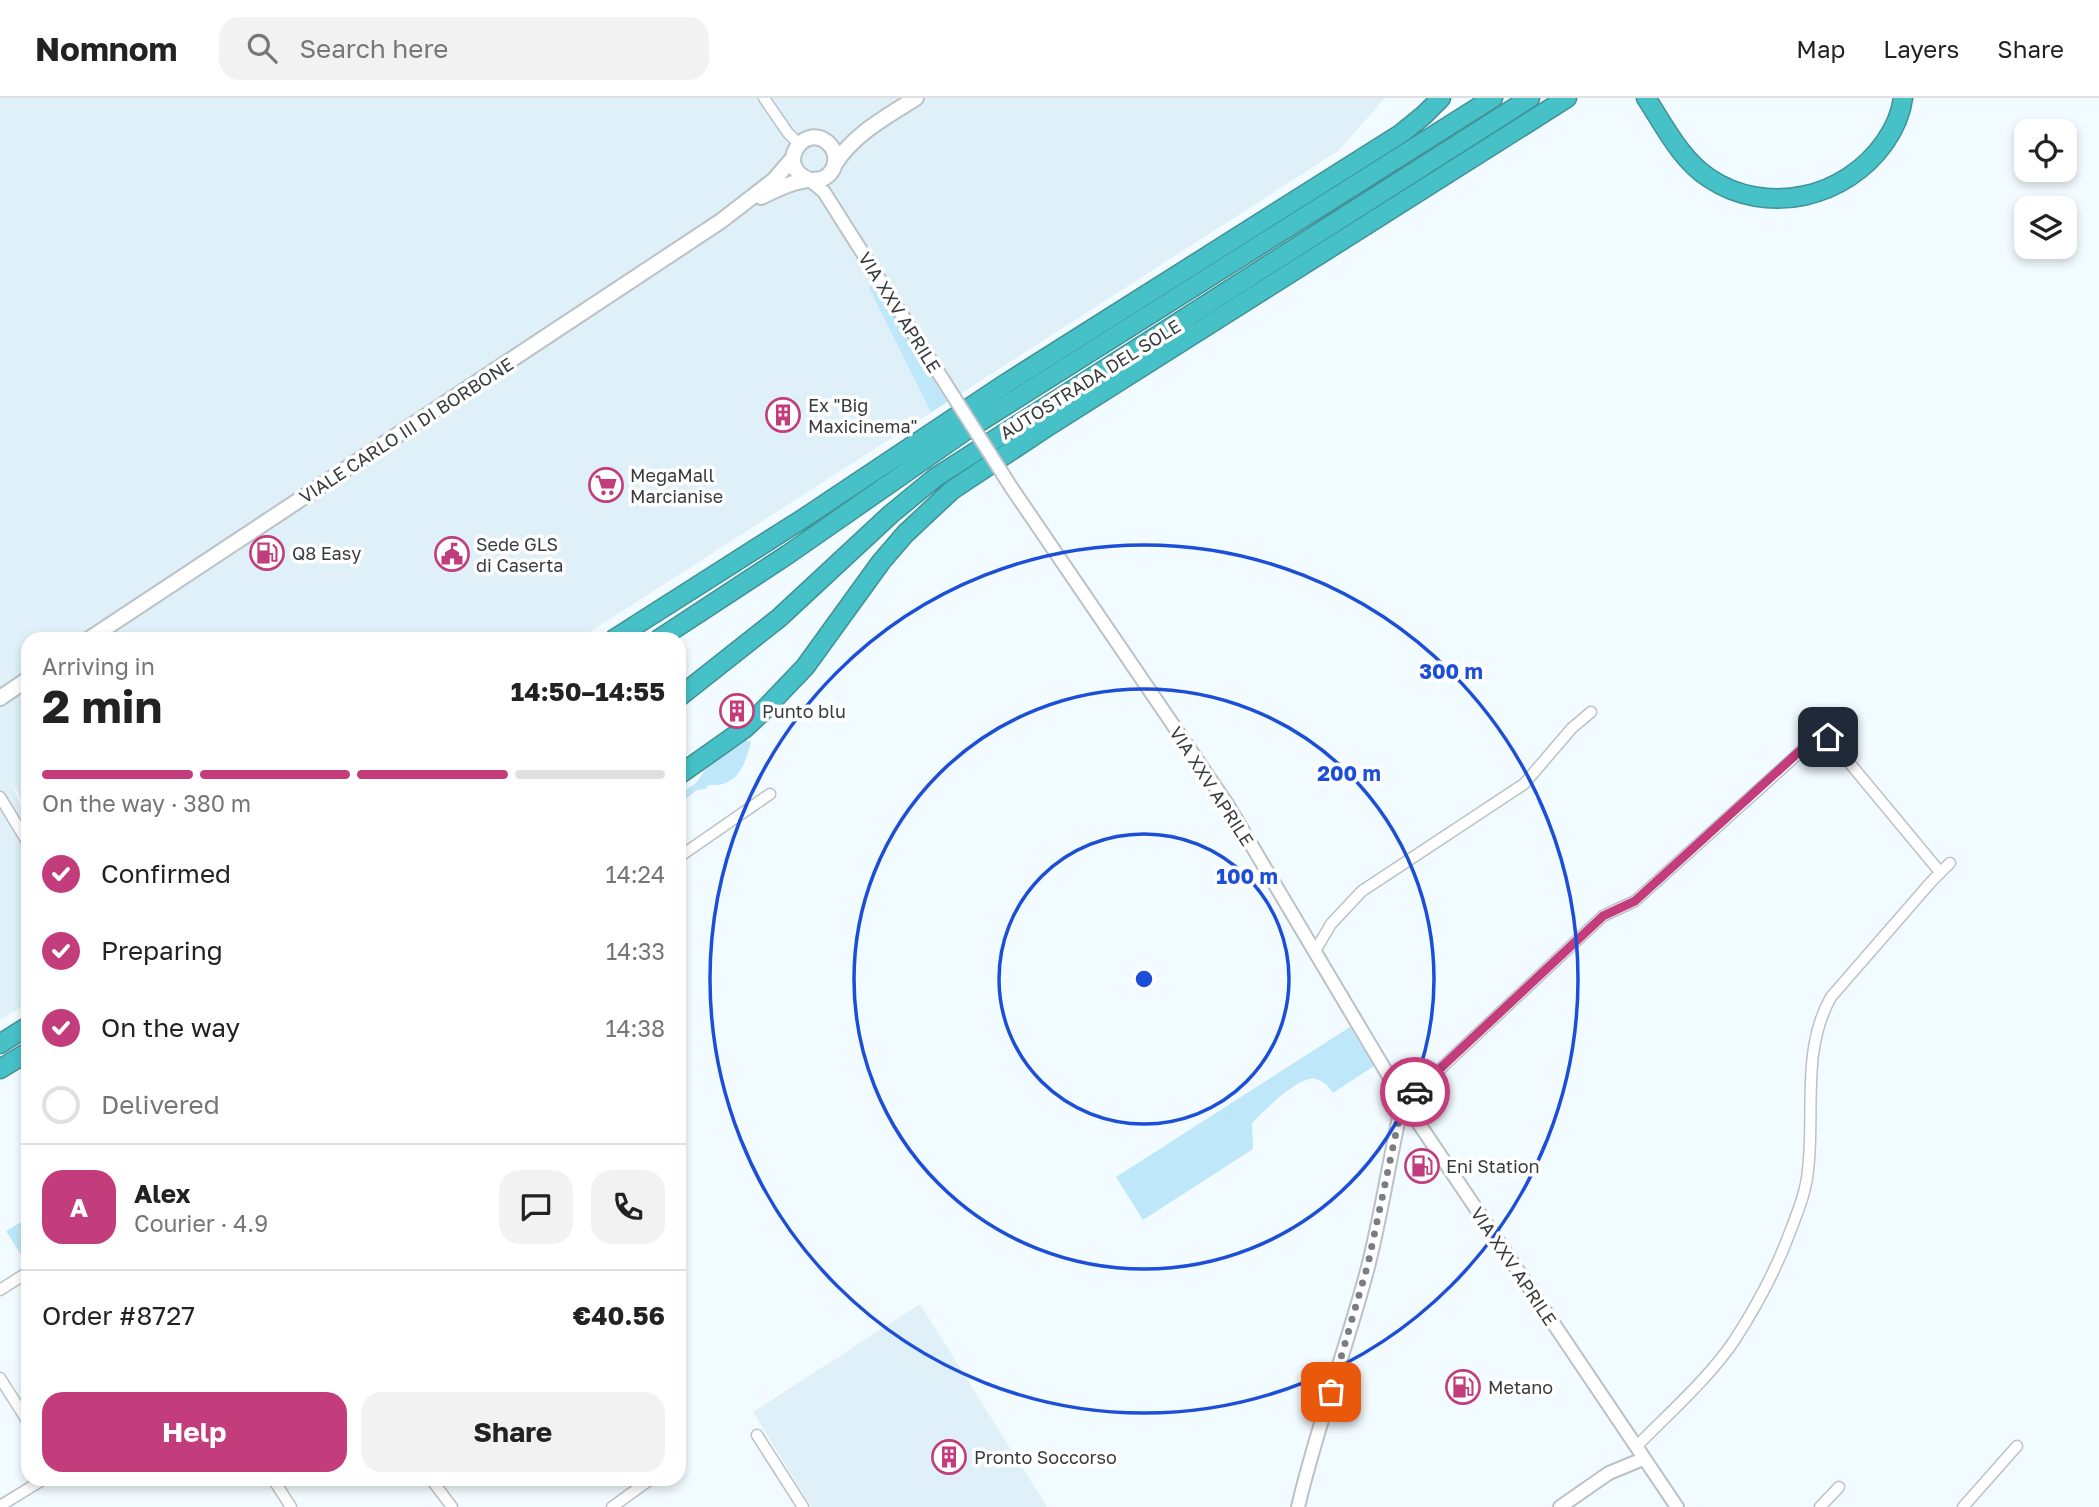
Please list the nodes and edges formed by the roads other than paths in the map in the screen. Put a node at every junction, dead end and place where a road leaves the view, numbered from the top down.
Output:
1 (764, 98) edge
2 (916, 98) edge
3 (1441, 98) edge
4 (1493, 98) edge
5 (1530, 98) edge
6 (1567, 98) edge
7 (1894, 98) edge
8 (1903, 98) edge
9 (1652, 100) edge
10 (889, 116) junction
11 (822, 139) junction
12 (799, 144) junction
13 (793, 158) junction
14 (834, 167) junction
15 (810, 180) junction
16 (835, 208) junction
17 (721, 221) junction
18 (100, 632) edge
19 (625, 632) edge
20 (670, 632) edge
21 (21, 684) edge
22 (686, 691) edge
23 (0, 698) edge
24 (1591, 712) dead end
25 (686, 770) edge
26 (770, 794) dead end
27 (0, 797) edge
28 (21, 832) edge
29 (686, 852) edge
30 (1950, 863) dead end
31 (1940, 872) junction
32 (1315, 951) junction
33 (21, 1030) edge
34 (0, 1044) edge
35 (21, 1056) edge
36 (0, 1069) edge
37 (21, 1070) edge
38 (0, 1081) edge
39 (1404, 1101) junction
40 (21, 1276) edge
41 (0, 1290) edge
42 (0, 1378) edge
43 (21, 1411) edge
44 (757, 1435) dead end
45 (2017, 1446) dead end
46 (1636, 1447) junction
47 (1643, 1459) junction
48 (33, 1486) edge
49 (278, 1486) edge
50 (436, 1486) edge
51 (641, 1486) edge
52 (1839, 1487) dead end
53 (2, 1506) edge
54 (291, 1507) edge
55 (452, 1507) edge
56 (612, 1507) edge
57 (803, 1507) edge
58 (1298, 1507) edge
59 (1560, 1507) edge
60 (1677, 1507) edge
61 (1819, 1507) edge
62 (1964, 1507) edge

1 - 12 street
2 - 10 main road, VIALE CARLO III DI BORBONE
3 - 19 highway
4 - 20 highway, AUTOSTRADA DEL SOLE
5 - 22 highway, AUTOSTRADA DEL SOLE
6 - 25 highway
7 - 9 highway
8 - 9 highway
10 - 11 main road, VIALE CARLO III DI BORBONE
10 - 14 main road, VIALE CARLO III DI BORBONE
11 - 12 main road, VIALE CARLO III DI BORBONE
11 - 14 main road
12 - 13 main road, VIALE CARLO III DI BORBONE
13 - 15 main road
13 - 17 main road, VIALE CARLO III DI BORBONE
14 - 15 main road, VIALE CARLO III DI BORBONE
14 - 16 street, VIA XXV APRILE
15 - 16 street, VIA XXV APRILE
15 - 17 main road, VIALE CARLO III DI BORBONE
16 - 32 street, VIA XXV APRILE, bridge
17 - 18 main road, VIALE CARLO III DI BORBONE
21 - 23 main road
24 - 32 street
26 - 29 street
27 - 28 street
30 - 31 street
31 - 39 street
31 - 46 street
32 - 39 street, VIA XXV APRILE
33 - 34 highway
35 - 36 highway
37 - 38 highway
39 - 46 street, VIA XXV APRILE
39 - 58 street
40 - 41 street
42 - 43 street
44 - 57 street
45 - 62 street
46 - 47 street, VIA XXV APRILE
47 - 59 street
47 - 60 street, VIA XXV APRILE
48 - 53 street
49 - 54 street
50 - 55 street
51 - 56 street
52 - 61 street

